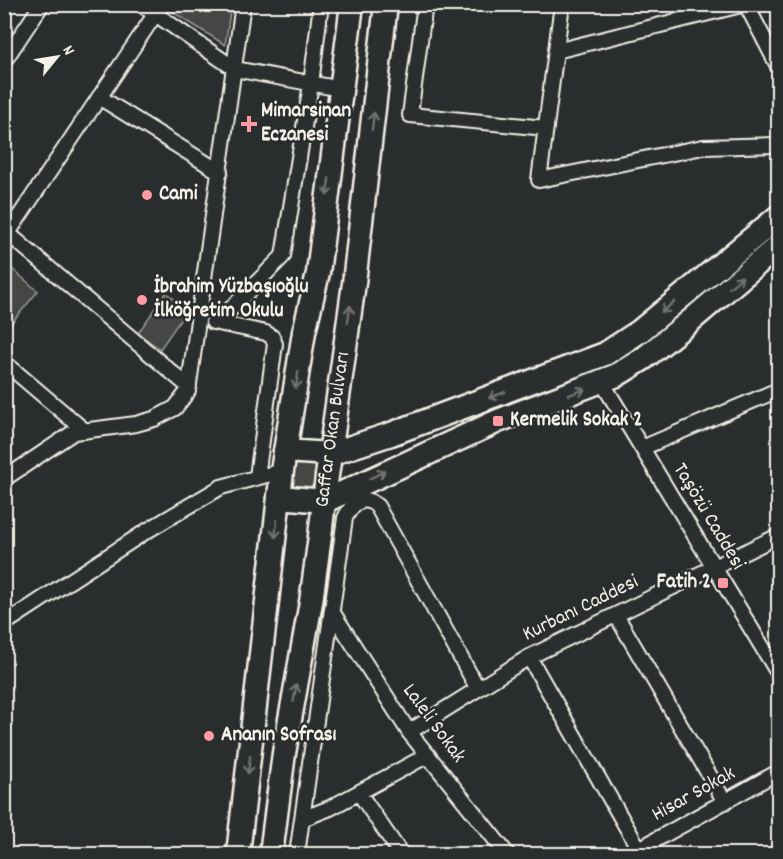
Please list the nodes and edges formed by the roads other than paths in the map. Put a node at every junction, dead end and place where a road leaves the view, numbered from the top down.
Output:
1 (42, 4) edge
2 (141, 4) edge
3 (243, 4) edge
4 (321, 4) edge
5 (352, 4) edge
6 (386, 4) edge
7 (424, 4) edge
8 (562, 4) edge
9 (746, 4) edge
10 (159, 10) edge
11 (556, 51) junction
12 (4, 61) edge
13 (778, 66) edge
14 (235, 69) junction
15 (311, 84) junction
16 (341, 89) junction
17 (99, 97) junction
18 (546, 128) junction
19 (778, 145) edge
20 (220, 172) junction
21 (778, 217) edge
22 (6, 234) edge
23 (778, 246) edge
24 (198, 320) junction
25 (218, 322) junction
26 (4, 362) edge
27 (602, 382) junction
28 (189, 387) junction
29 (778, 390) edge
30 (85, 430) junction
31 (642, 448) junction
32 (330, 454) junction
33 (284, 461) junction
34 (257, 477) junction
35 (4, 479) edge
36 (279, 497) junction
37 (325, 501) junction
38 (778, 536) edge
39 (714, 568) junction
40 (333, 614) junction
41 (616, 615) junction
42 (4, 624) edge
43 (529, 657) junction
44 (778, 674) edge
45 (478, 688) junction
46 (409, 732) junction
47 (428, 755) junction
48 (778, 772) edge
49 (359, 793) junction
50 (725, 802) junction
51 (302, 819) junction
52 (634, 852) edge
53 (238, 855) edge
54 (271, 855) edge
55 (297, 855) edge
56 (401, 855) edge
57 (507, 855) edge

1 - 12 street
2 - 10 street
3 - 14 street
4 - 15 street
5 - 16 highway, Gaffar Okan Bulvarı
32 -> 6 highway, Gaffar Okan Bulvarı
7 - 18 street
8 - 11 street
9 - 11 street
9 - 13 street
10 - 14 street
10 - 17 street
11 - 18 street
14 - 15 street
14 - 20 street
15 - 16 street
15 - 25 street
16 -> 33 highway, Gaffar Okan Bulvarı
17 - 20 street
17 - 22 street
18 - 19 street
20 - 24 street
21 -> 32 highway
22 - 28 street
27 -> 23 highway
24 - 25 street
24 - 28 street
25 - 34 street
26 - 30 street
27 - 31 street, Taşözü Caddesi
37 -> 27 highway
28 - 30 street
29 - 31 street
30 - 35 street
31 - 39 street, Taşözü Caddesi
32 - 33 highway
32 - 37 highway, Gaffar Okan Bulvarı
33 - 34 street
33 - 36 highway, Gaffar Okan Bulvarı
34 - 42 street
36 - 37 highway
36 -> 53 highway, Gaffar Okan Bulvarı
54 -> 37 highway, Gaffar Okan Bulvarı
38 - 39 street, Kurbanı Caddesi
39 - 41 street, Kurbanı Caddesi
39 - 44 street, Taşözü Caddesi
40 - 45 street
40 - 46 street, Laleli Sokak
40 - 51 street
41 - 43 street, Kurbanı Caddesi
41 - 50 street
43 - 45 street, Kurbanı Caddesi
43 - 52 street
45 - 46 street, Kurbanı Caddesi
46 - 47 street, Laleli Sokak
47 - 49 street
47 - 57 street, Laleli Sokak
48 - 50 street, Hisar Sokak
49 - 51 street
49 - 56 street
50 - 52 street, Hisar Sokak
51 - 55 street

